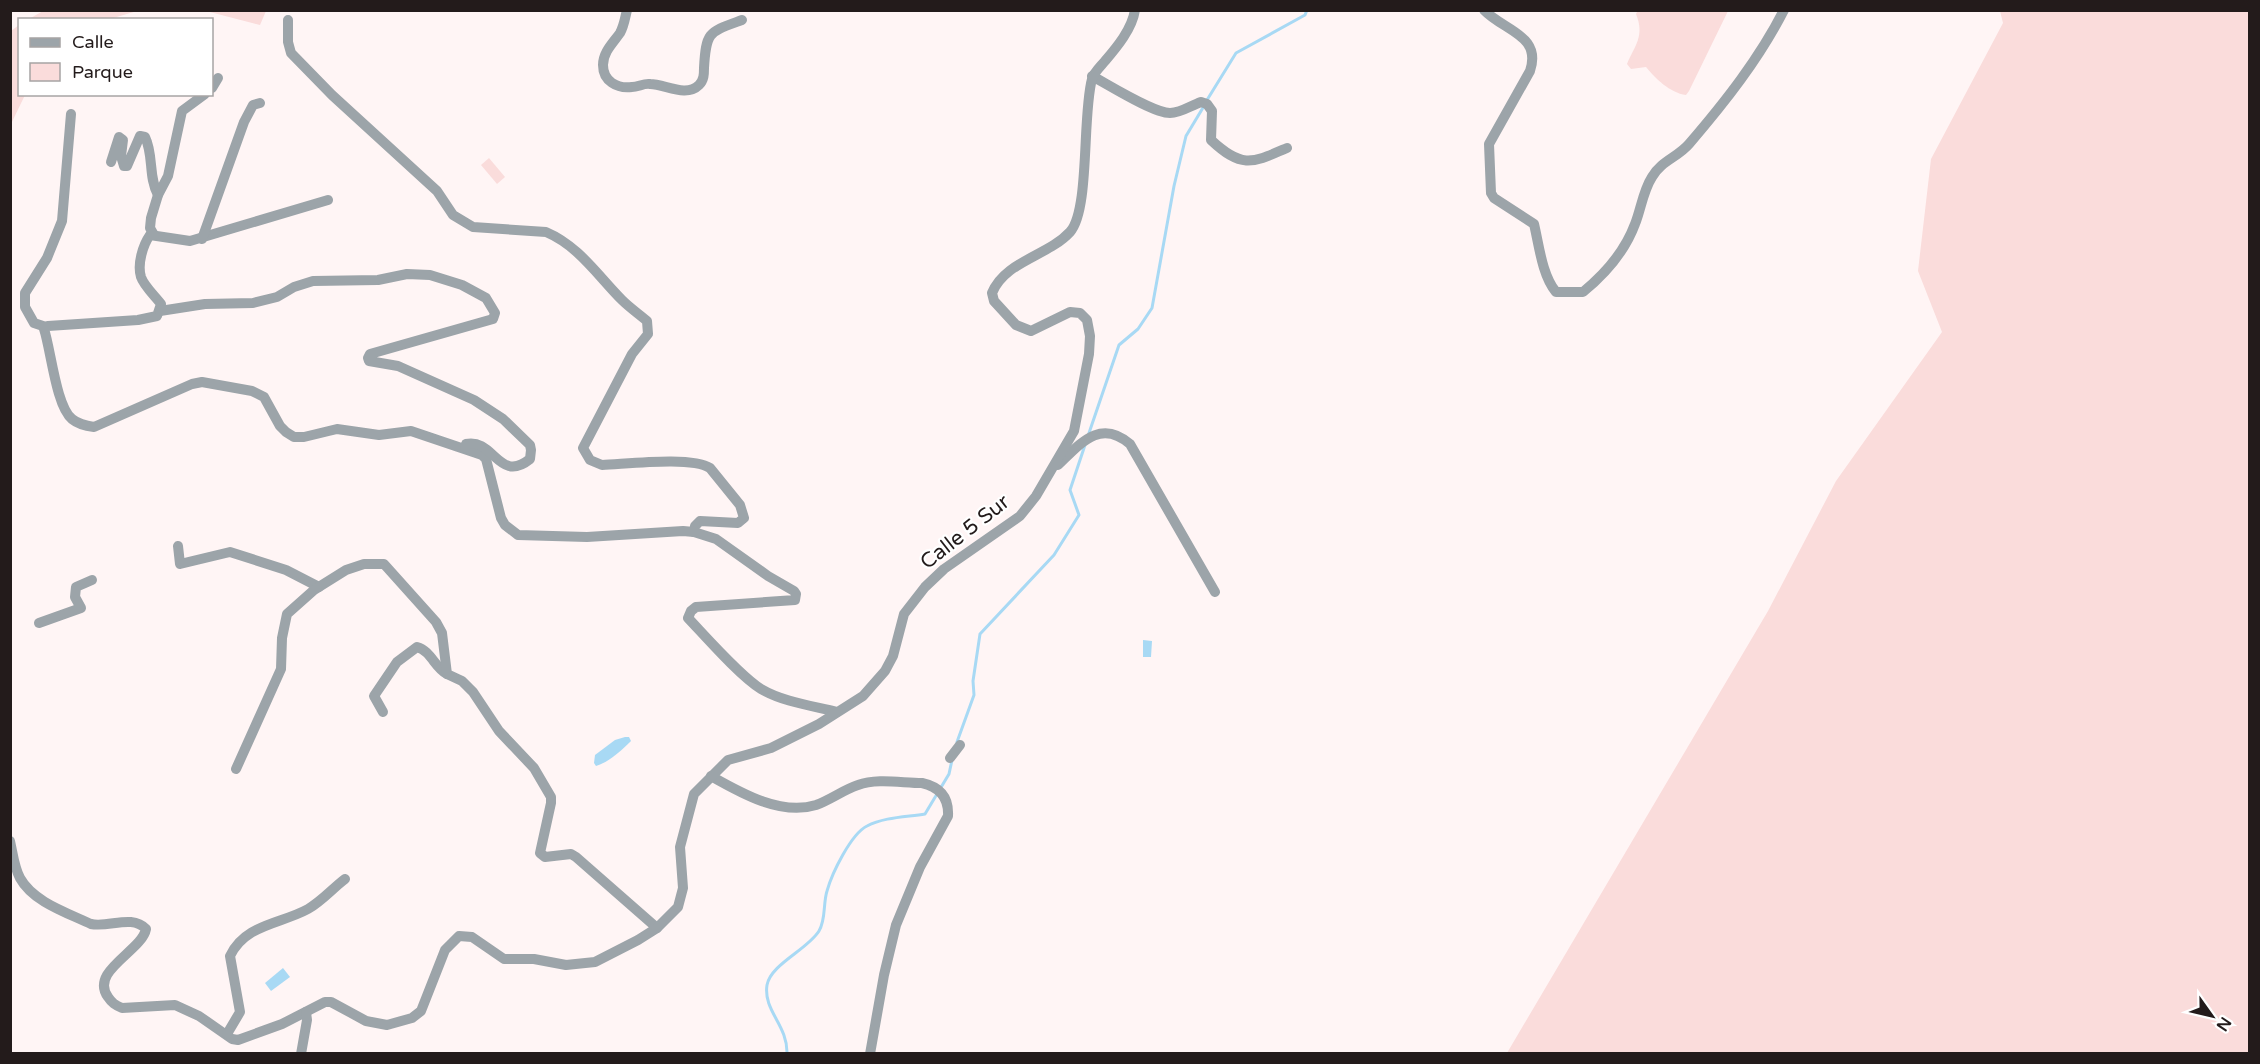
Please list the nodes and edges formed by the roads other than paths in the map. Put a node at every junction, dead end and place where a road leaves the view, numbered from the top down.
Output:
1 (627, 10) edge
2 (1135, 10) edge
3 (1484, 10) edge
4 (1784, 10) edge
5 (288, 20) dead end
6 (742, 20) dead end
7 (1092, 76) junction
8 (218, 78) dead end
9 (213, 86) edge
10 (202, 96) edge
11 (260, 103) dead end
12 (71, 114) dead end
13 (1287, 148) dead end
14 (111, 162) dead end
15 (158, 195) junction
16 (328, 200) dead end
17 (154, 234) junction
18 (202, 239) junction
19 (160, 311) junction
20 (46, 327) junction
21 (465, 448) junction
22 (1053, 470) junction
23 (694, 532) junction
24 (178, 546) dead end
25 (92, 580) dead end
26 (319, 587) junction
27 (1215, 592) dead end
28 (39, 623) dead end
29 (447, 674) junction
30 (383, 712) dead end
31 (837, 712) junction
32 (960, 745) dead end
33 (950, 758) dead end
34 (236, 769) dead end
35 (711, 776) junction
36 (10, 841) edge
37 (345, 879) dead end
38 (657, 928) junction
39 (306, 1012) junction
40 (227, 1034) junction
41 (301, 1053) edge
42 (870, 1053) edge

1 - 6 street
2 - 7 street
3 - 4 street
5 - 23 street
7 - 13 street
7 - 22 street, Calle 5 Sur
8 - 9 street
10 - 15 street
11 - 18 street
12 - 20 street
14 - 15 street
15 - 17 street
16 - 18 street
17 - 18 street
17 - 19 street
19 - 20 street
19 - 21 street
20 - 21 street
21 - 23 street
22 - 27 street
22 - 31 street, Calle 5 Sur
23 - 31 street
24 - 26 street
25 - 28 street
26 - 29 street
26 - 34 street
29 - 30 street
29 - 38 street
31 - 35 street, Calle 5 Sur
32 - 33 street
35 - 38 street, Calle 5 Sur
35 - 42 street
36 - 40 street
37 - 40 street
38 - 39 street, Calle 5 Sur
39 - 40 street
39 - 41 street

